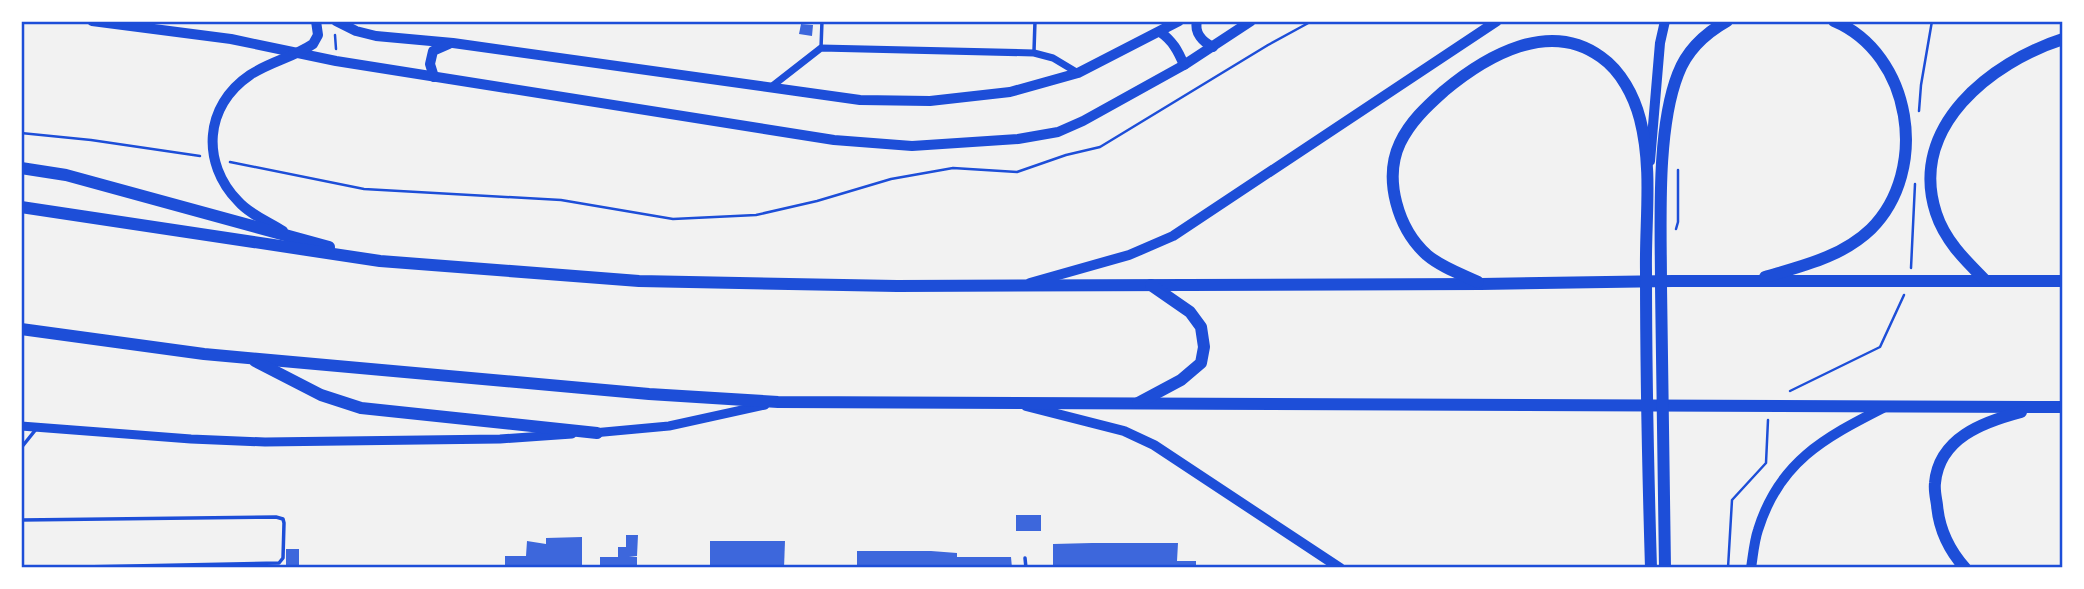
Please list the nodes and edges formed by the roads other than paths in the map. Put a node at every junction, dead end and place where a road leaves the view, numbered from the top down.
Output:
1 (92, 21) edge
2 (316, 21) edge
3 (335, 21) edge
4 (822, 21) edge
5 (1035, 21) edge
6 (1179, 21) edge
7 (1197, 21) edge
8 (1251, 21) edge
9 (1497, 21) edge
10 (1665, 21) edge
11 (1727, 21) edge
12 (1834, 21) edge
13 (1160, 33) junction
14 (2063, 39) edge
15 (453, 43) junction
16 (1213, 47) junction
17 (821, 48) junction
18 (299, 52) junction
19 (1034, 54) junction
20 (1184, 65) junction
21 (1078, 73) junction
22 (434, 77) junction
23 (770, 88) junction
24 (21, 168) edge
25 (1649, 180) junction
26 (21, 207) edge
27 (290, 236) junction
28 (380, 261) junction
29 (1752, 280) junction
30 (1986, 281) junction
31 (2063, 281) edge
32 (1024, 284) junction
33 (1481, 284) junction
34 (1150, 285) junction
35 (21, 329) edge
36 (248, 358) junction
37 (778, 402) junction
38 (1015, 403) junction
39 (1135, 404) junction
40 (1884, 407) junction
41 (2041, 407) junction
42 (2063, 407) edge
43 (21, 426) edge
44 (37, 427) junction
45 (597, 433) junction
46 (21, 449) edge
47 (21, 520) edge
48 (1025, 558) dead end
49 (31, 568) edge
50 (1026, 568) edge
51 (1340, 568) edge
52 (1651, 568) edge
53 (1665, 568) edge
54 (1751, 568) edge
55 (1965, 568) edge

1 - 18 main road
2 - 18 main road
3 - 15 main road
4 - 17 lane
5 - 19 lane
6 - 13 main road
7 - 16 main road
8 - 16 main road
9 - 32 main road
10 - 25 main road
11 - 53 highway
12 - 29 highway
13 - 20 main road
13 - 21 main road
14 - 30 highway
15 - 22 main road
15 - 23 main road
16 - 20 main road
17 - 19 street
17 - 23 street
18 - 22 main road
18 - 27 main road
19 - 21 street
20 - 22 main road
21 - 23 main road
24 - 27 highway
25 - 33 highway
25 - 52 highway
26 - 28 highway
27 - 28 highway
28 - 32 highway
29 - 30 highway
29 - 33 highway
30 - 31 highway
32 - 34 highway
33 - 34 highway
34 - 39 highway
35 - 36 highway
36 - 37 highway
36 - 45 highway
37 - 38 highway
37 - 45 street
38 - 39 highway
38 - 51 main road
39 - 40 highway
40 - 41 highway
40 - 54 main road
41 - 42 highway
41 - 55 highway
43 - 44 street
44 - 45 street
44 - 46 lane
47 - 49 lane
48 - 50 lane

